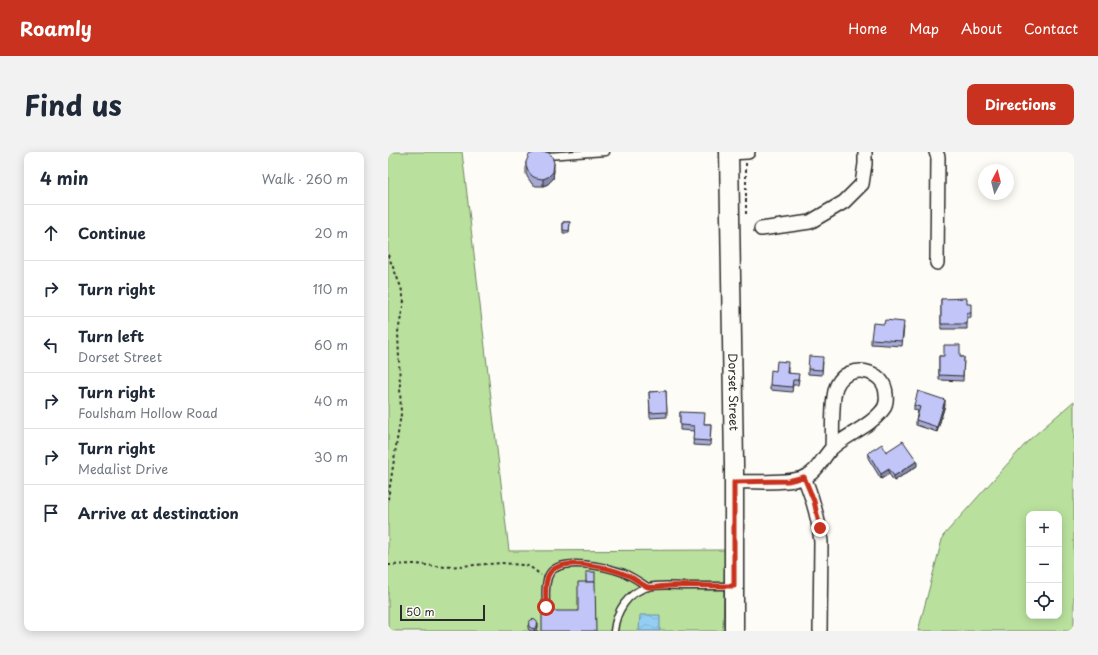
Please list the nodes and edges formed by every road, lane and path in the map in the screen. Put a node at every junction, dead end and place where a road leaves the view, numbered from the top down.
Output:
1 (606, 152) edge
2 (748, 152) edge
3 (865, 152) edge
4 (936, 152) edge
5 (729, 153) edge
6 (546, 156) edge
7 (761, 229) dead end
8 (388, 255) edge
9 (937, 263) dead end
10 (832, 448) junction
11 (804, 477) junction
12 (734, 482) junction
13 (388, 499) edge
14 (388, 566) edge
15 (546, 582) junction
16 (734, 586) junction
17 (648, 587) junction
18 (546, 607) dead end
19 (614, 631) edge
20 (734, 631) edge
21 (820, 631) edge

1 - 6 lane
2 - 5 street
3 - 7 street
4 - 9 street
5 - 12 street, Dorset Street
8 - 13 path
10 - 10 street
10 - 11 street
11 - 12 street
11 - 21 street
12 - 16 street, Dorset Street
14 - 15 path
15 - 17 lane
15 - 18 lane
16 - 17 lane
16 - 20 street, Dorset Street
17 - 19 lane

